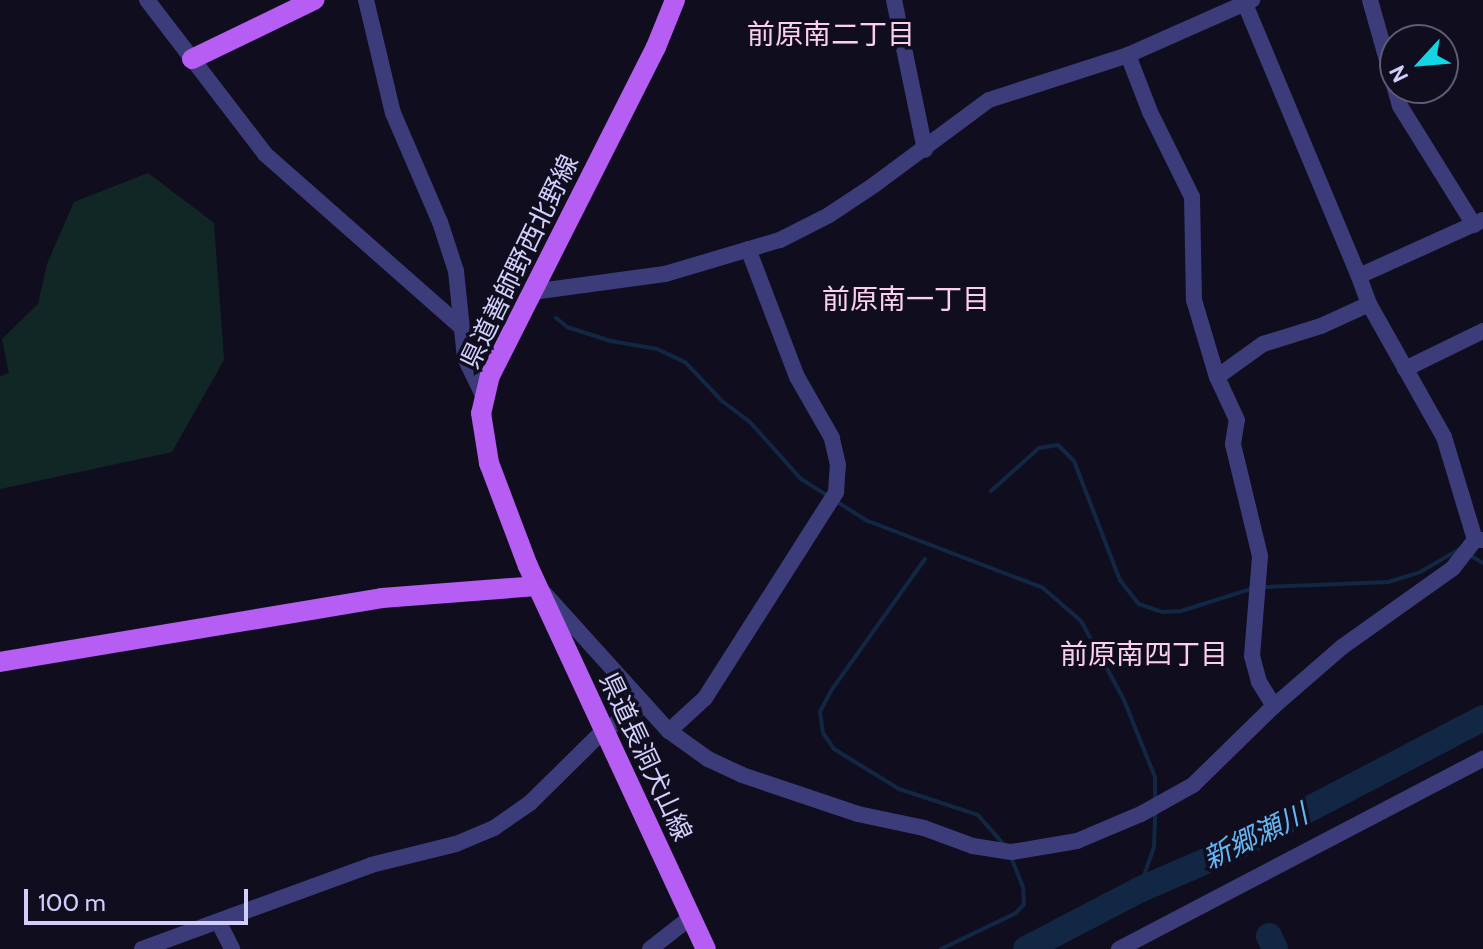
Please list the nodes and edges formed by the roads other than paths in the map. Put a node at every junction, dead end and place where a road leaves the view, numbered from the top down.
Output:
1 (147, 0) edge
2 (314, 0) edge
3 (366, 0) edge
4 (675, 0) edge
5 (894, 0) edge
6 (1370, 0) edge
7 (1248, 2) edge
8 (1128, 55) junction
9 (192, 59) junction
10 (925, 150) junction
11 (1478, 223) edge
12 (748, 249) junction
13 (1359, 276) junction
14 (530, 296) junction
15 (1369, 304) junction
16 (460, 326) junction
17 (1483, 331) edge
18 (1405, 369) junction
19 (1217, 377) junction
20 (483, 395) junction
21 (1479, 540) edge
22 (537, 586) junction
23 (0, 662) edge
24 (644, 706) junction
25 (1274, 706) junction
26 (603, 731) junction
27 (669, 731) junction
28 (1483, 759) edge
29 (691, 917) junction
30 (219, 923) junction
31 (158, 946) edge
32 (142, 949) edge
33 (232, 949) edge
34 (650, 949) edge
35 (706, 949) edge
36 (1119, 949) edge

1 - 9 street
2 - 9 main road
3 - 16 street
4 - 14 main road, 県道善師野西北野線
5 - 10 street
6 - 11 street
7 - 8 street
7 - 13 street
8 - 10 street
8 - 19 street
9 - 16 street
10 - 12 street
11 - 13 street
12 - 14 street
12 - 27 street
13 - 15 street
14 - 20 main road, 県道善師野西北野線
15 - 18 street
15 - 19 street
16 - 20 street
17 - 18 street
18 - 21 street
19 - 25 street
20 - 22 main road, 県道善師野西北野線
21 - 25 street
22 - 23 main road
22 - 24 street
22 - 26 main road, 県道長洞犬山線
24 - 26 street
24 - 27 street
25 - 27 street
26 - 29 main road, 県道長洞犬山線
26 - 30 street
28 - 36 street
29 - 34 street
29 - 35 main road, 県道長洞犬山線
30 - 31 street
30 - 33 street
31 - 32 street

